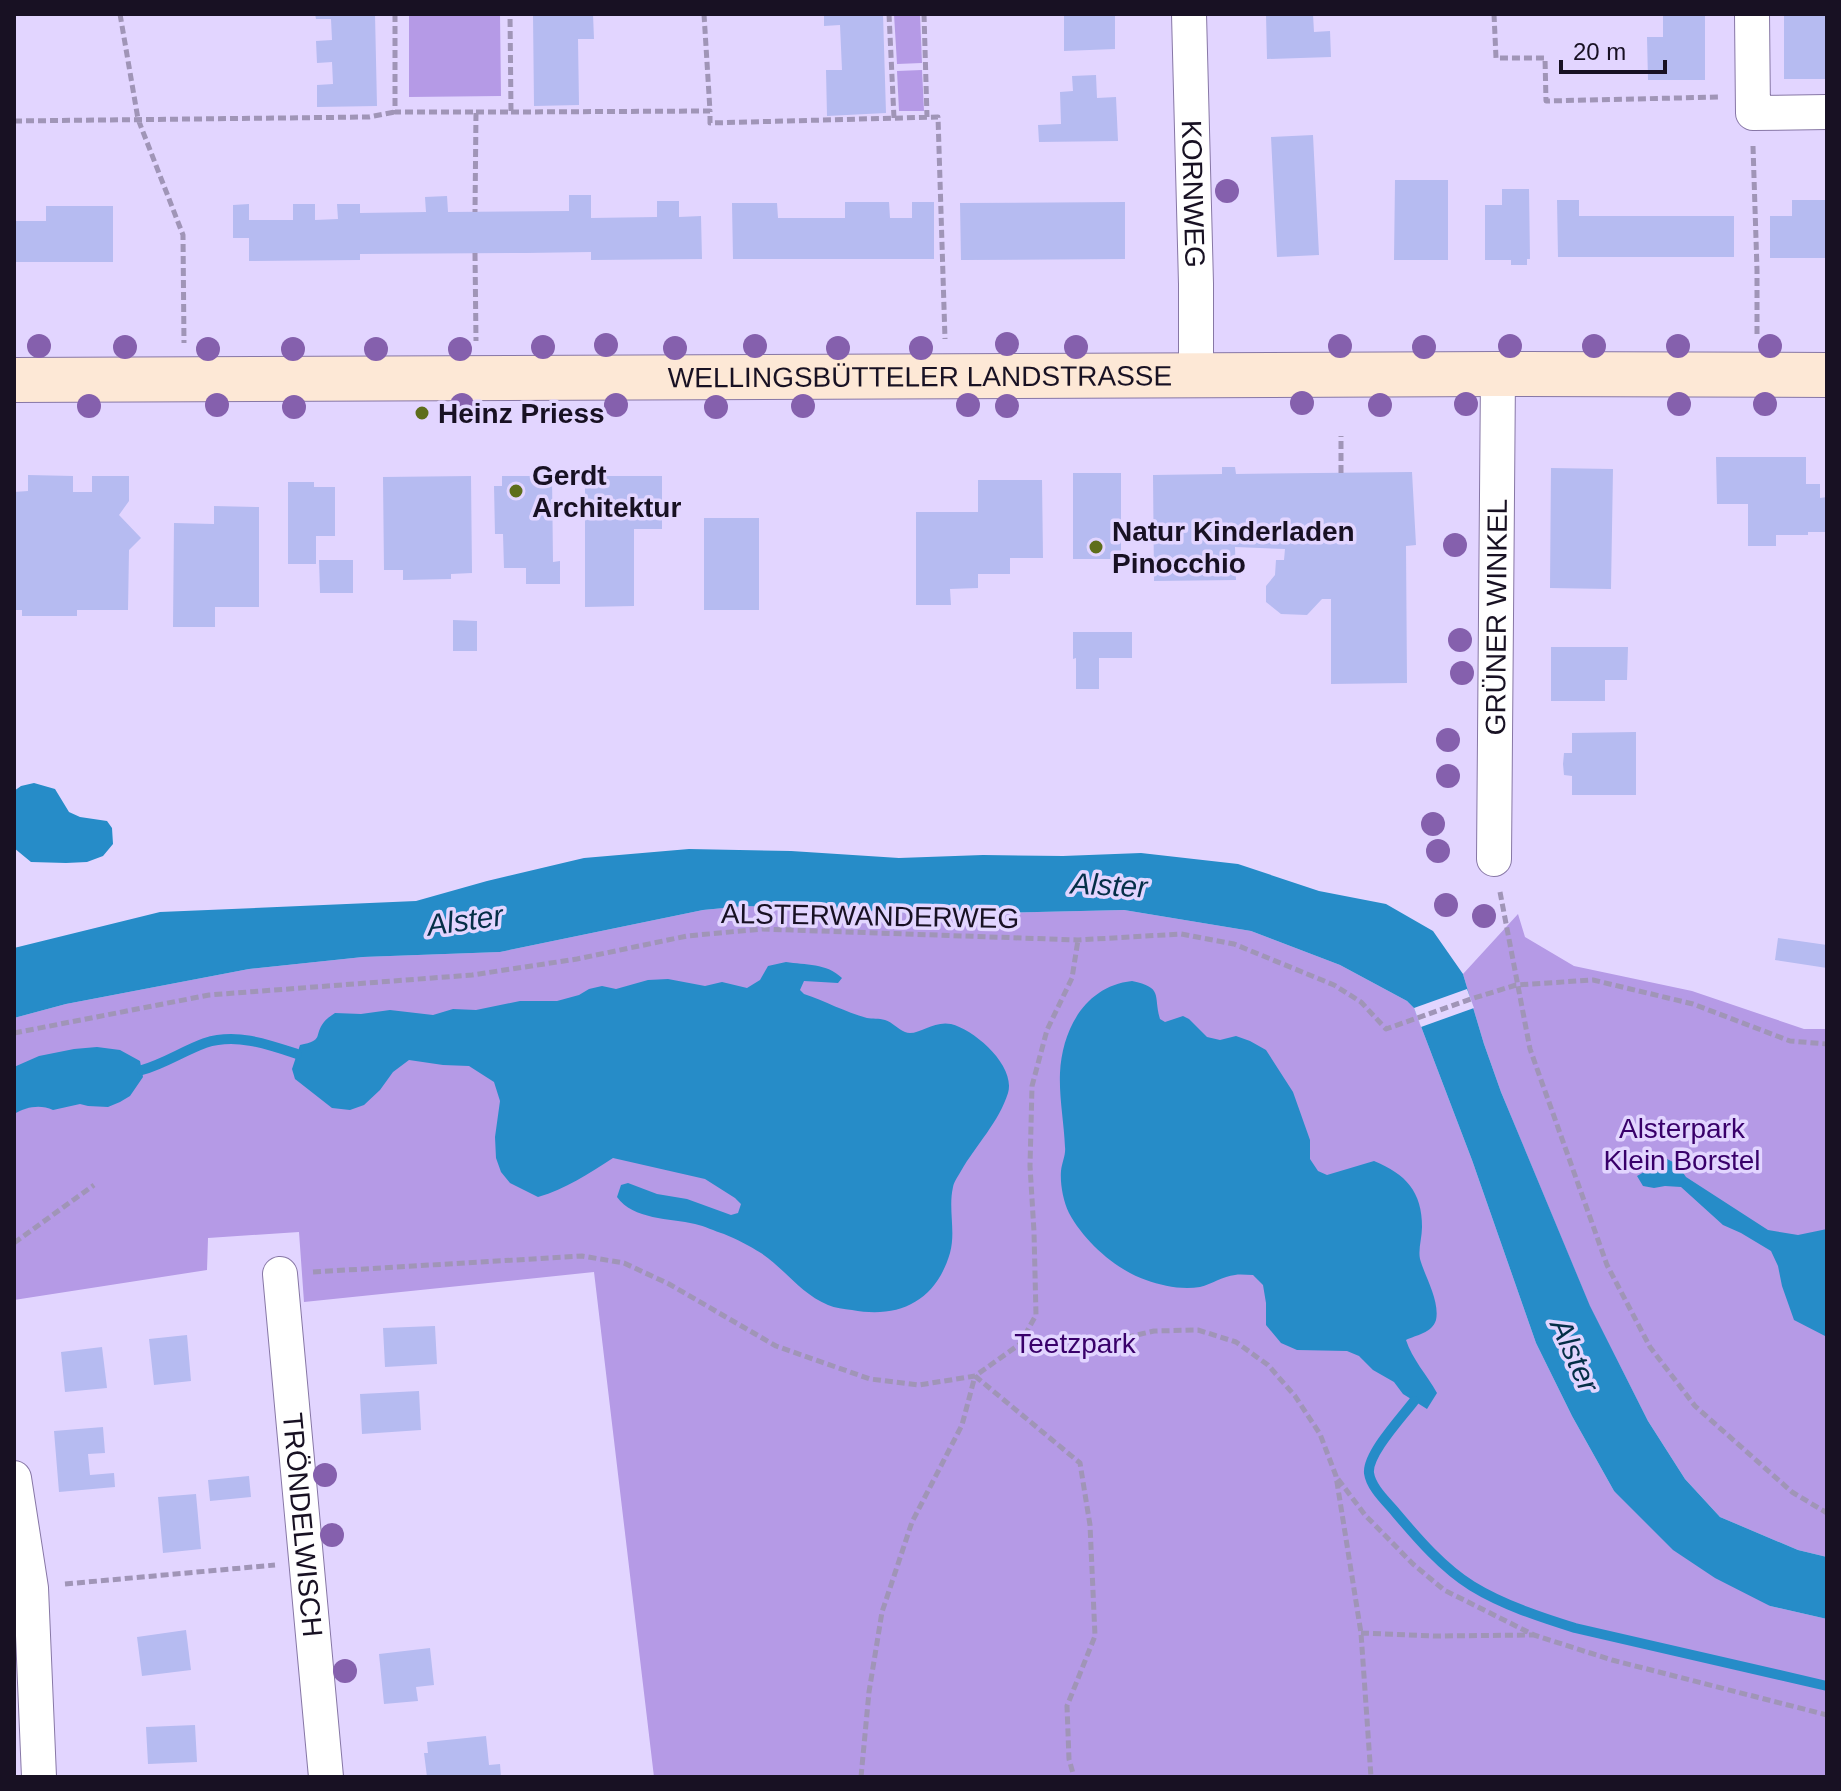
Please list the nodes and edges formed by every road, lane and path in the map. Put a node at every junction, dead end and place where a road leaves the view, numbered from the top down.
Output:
1 (120, 14) edge
2 (395, 14) edge
3 (510, 14) edge
4 (704, 14) edge
5 (889, 14) edge
6 (924, 14) edge
7 (1189, 14) edge
8 (1494, 14) edge
9 (1752, 14) edge
10 (1752, 105) junction
11 (710, 111) junction
12 (395, 112) junction
13 (476, 112) junction
14 (511, 112) junction
15 (1827, 112) edge
16 (927, 117) junction
17 (894, 118) junction
18 (138, 119) junction
19 (14, 121) edge
20 (475, 212) dead end
21 (475, 253) dead end
22 (1498, 374) junction
23 (1196, 375) junction
24 (1757, 375) junction
25 (1827, 375) edge
26 (946, 376) junction
27 (476, 378) junction
28 (185, 379) junction
29 (14, 380) edge
30 (1341, 436) dead end
31 (1341, 473) dead end
32 (1494, 859) joint
33 (1078, 940) junction
34 (1516, 985) junction
35 (14, 1033) edge
36 (1827, 1044) edge
37 (94, 1185) dead end
38 (14, 1243) edge
39 (280, 1274) joint
40 (1020, 1344) junction
41 (975, 1376) junction
42 (1336, 1476) junction
43 (14, 1478) edge
44 (1827, 1513) edge
45 (307, 1563) junction
46 (31, 1588) junction
47 (1361, 1633) junction
48 (1534, 1635) junction
49 (1827, 1715) edge
50 (39, 1777) edge
51 (326, 1777) edge
52 (861, 1777) edge
53 (1074, 1777) edge
54 (1371, 1777) edge

1 - 18 path
2 - 12 path
3 - 14 path
4 - 11 path
5 - 17 path
6 - 16 path
7 - 23 street, KORNWEG
8 - 10 path
9 - 10 street
10 - 15 street
10 - 24 path
11 - 14 path
11 - 17 path
12 - 13 path
12 - 18 path
13 - 14 path
13 - 20 path
16 - 17 path
16 - 26 path
18 - 19 path
18 - 28 path
21 - 27 path
22 - 23 main road, WELLINGSBÜTTELER LANDSTRASSE
22 - 24 main road, WELLINGSBÜTTELER LANDSTRASSE
22 - 32 street, GRÜNER WINKEL
23 - 26 main road, WELLINGSBÜTTELER LANDSTRASSE
24 - 25 main road, WELLINGSBÜTTELER LANDSTRASSE
26 - 27 main road, WELLINGSBÜTTELER LANDSTRASSE
27 - 28 main road, WELLINGSBÜTTELER LANDSTRASSE
28 - 29 main road, WELLINGSBÜTTELER LANDSTRASSE
30 - 31 path
32 - 34 path
33 - 34 path, ALSTERWANDERWEG
33 - 35 path, ALSTERWANDERWEG
33 - 40 path
34 - 36 path
34 - 44 path
37 - 38 path
39 - 41 path
39 - 45 street, TRÖNDELWISCH
40 - 41 path
40 - 42 path
41 - 52 path
41 - 53 path
42 - 47 path
42 - 48 path
43 - 46 street
45 - 46 path
45 - 51 street, TRÖNDELWISCH
46 - 50 street
47 - 48 path
47 - 54 path
48 - 49 path

